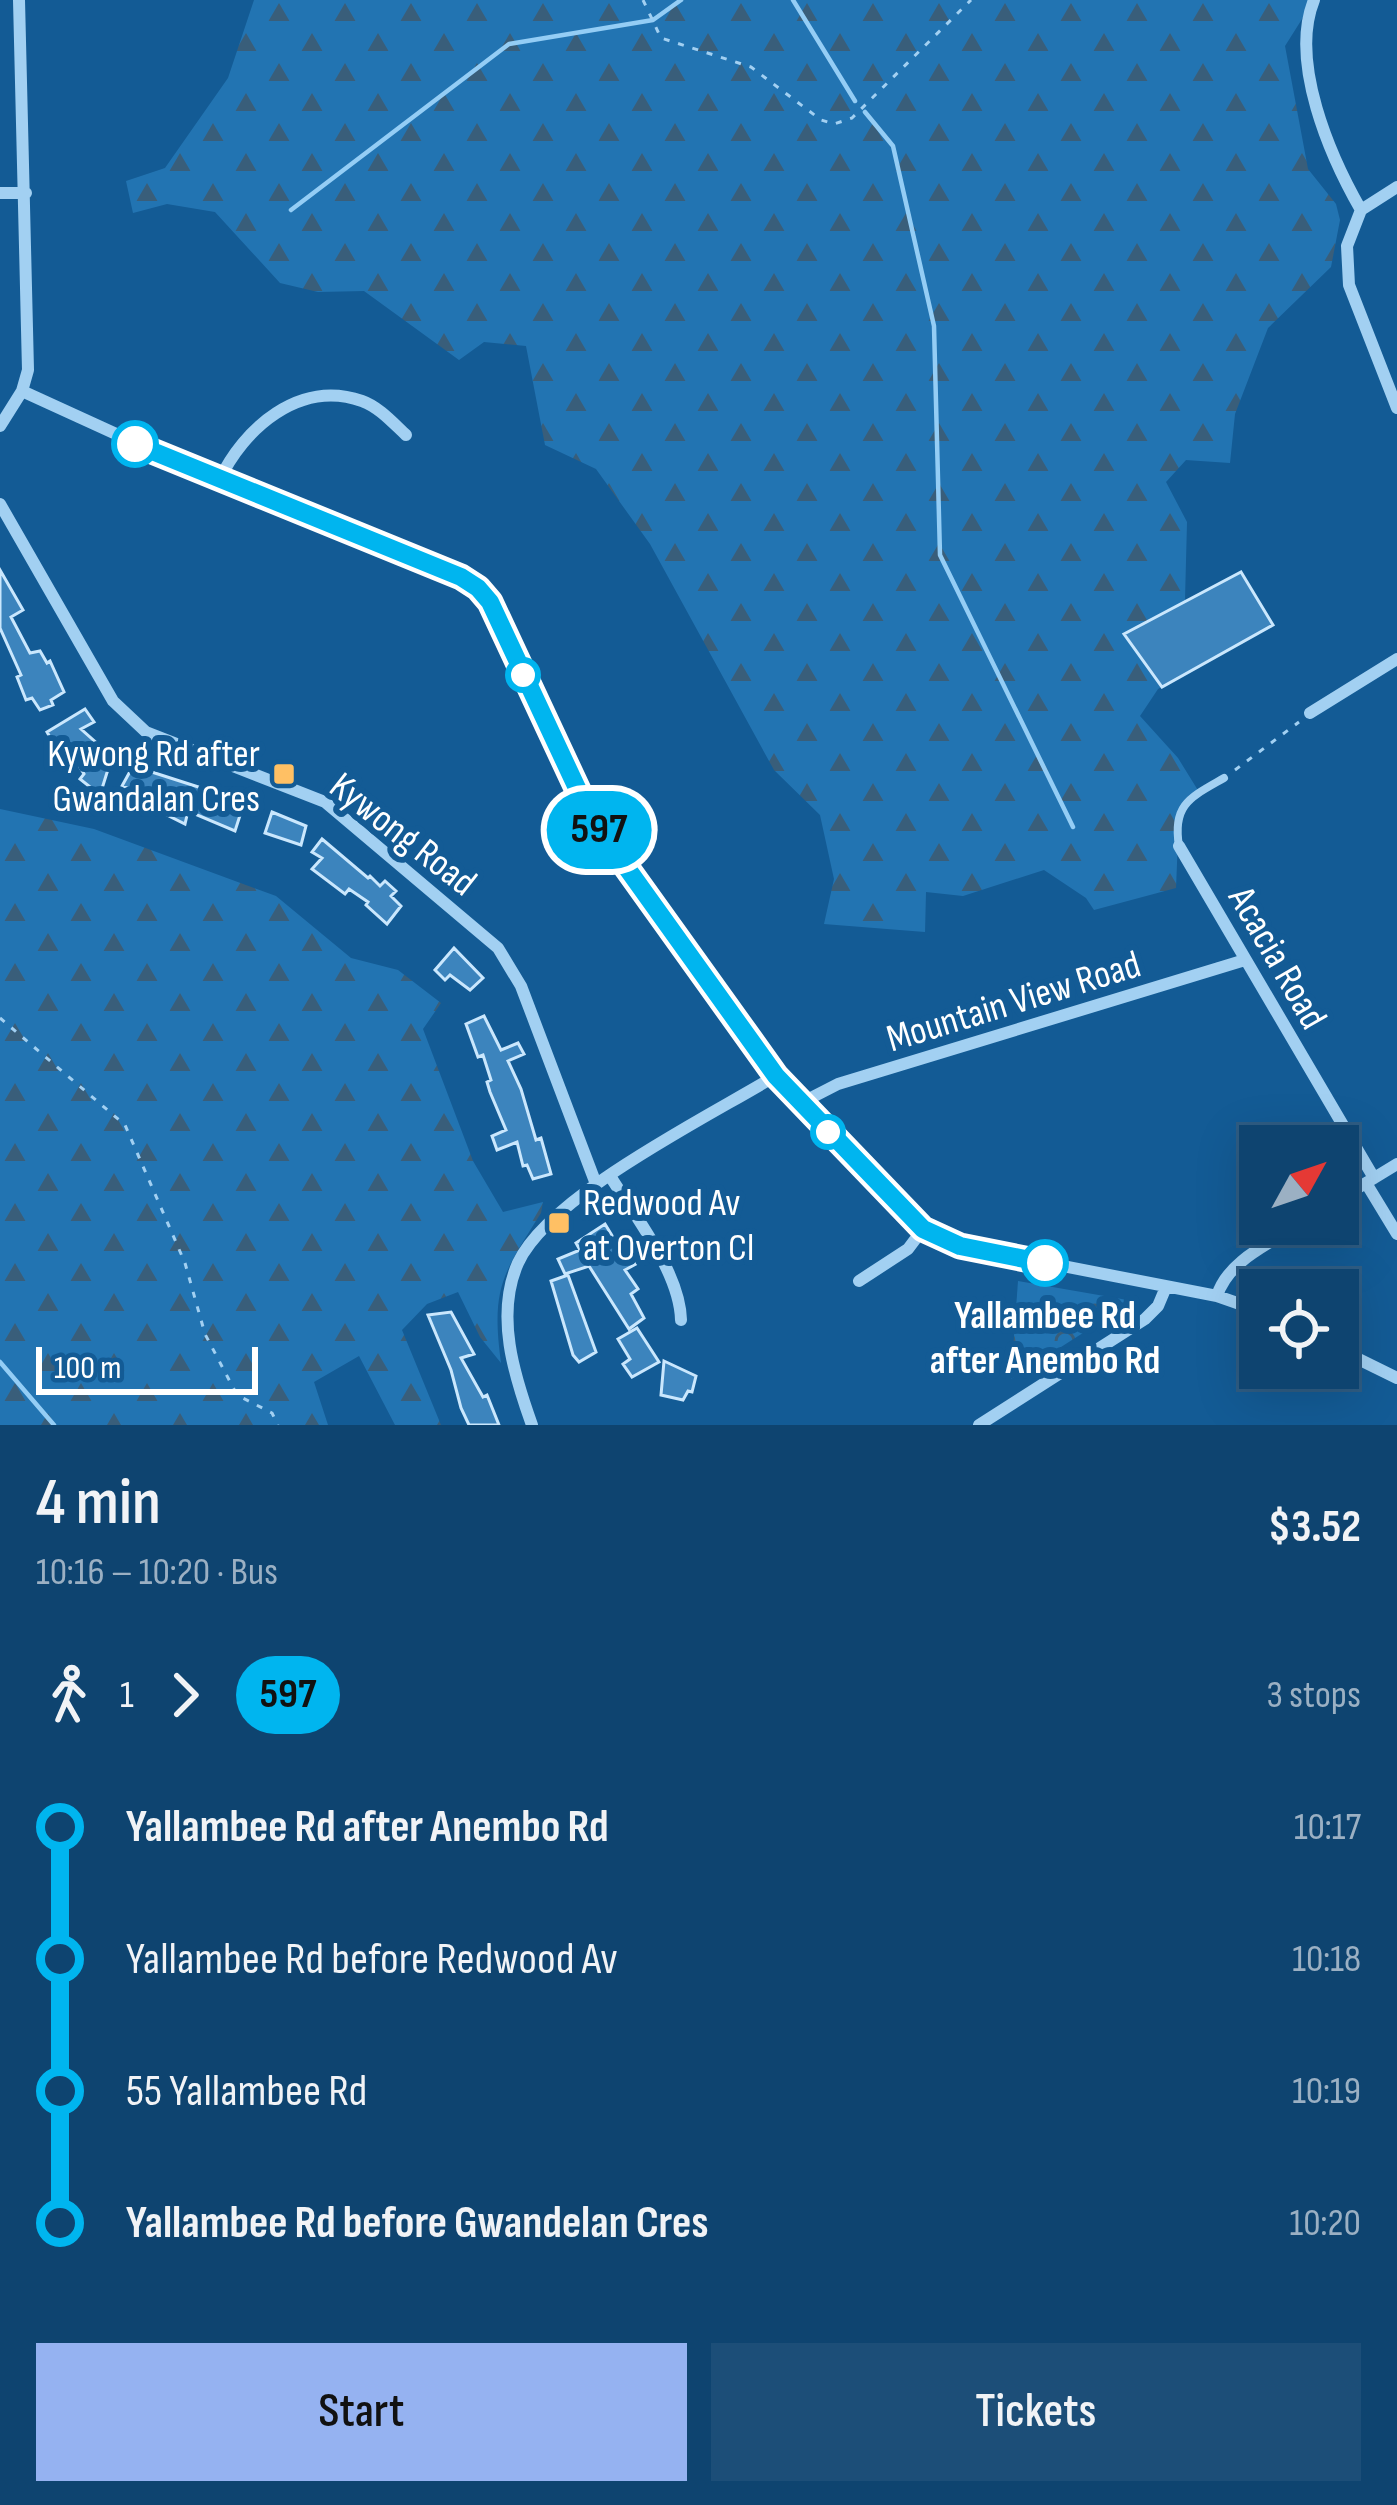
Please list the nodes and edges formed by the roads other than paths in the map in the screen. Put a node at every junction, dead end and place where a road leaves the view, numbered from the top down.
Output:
1 (19, 0) edge
2 (1314, 0) edge
3 (1397, 188) edge
4 (26, 193) junction
5 (0, 194) edge
6 (1361, 210) junction
7 (22, 391) junction
8 (1397, 408) edge
9 (0, 426) edge
10 (406, 435) dead end
11 (219, 481) junction
12 (0, 504) edge
13 (1397, 659) edge
14 (1310, 713) road end
15 (1224, 778) road end
16 (1179, 846) joint
17 (1245, 960) junction
18 (776, 1076) junction
19 (801, 1103) junction
20 (1397, 1164) edge
21 (610, 1176) junction
22 (1370, 1180) junction
23 (596, 1184) junction
24 (1359, 1187) edge
25 (923, 1229) junction
26 (1397, 1234) edge
27 (1268, 1245) edge
28 (859, 1281) dead end
29 (1166, 1287) junction
30 (1217, 1296) junction
31 (1239, 1304) edge
32 (682, 1319) dead end
33 (1359, 1359) edge
34 (1397, 1378) edge
35 (532, 1425) edge
36 (979, 1425) edge

1 - 4 street
2 - 6 street
3 - 6 street
4 - 5 street
4 - 7 street
6 - 8 street
7 - 9 street
7 - 11 street
10 - 11 street
11 - 18 street
12 - 23 street, Kywong Road
13 - 14 street
15 - 16 lane, Acacia Road
16 - 17 street, Acacia Road
17 - 19 street, Mountain View Road
17 - 22 street, Acacia Road
18 - 19 street
18 - 21 street
19 - 25 street
20 - 22 street
21 - 23 street
21 - 32 street
22 - 24 street
22 - 26 street, Acacia Road
23 - 35 street
25 - 28 street
25 - 29 street
27 - 30 street
29 - 30 street
29 - 36 street
30 - 31 street
33 - 34 street

